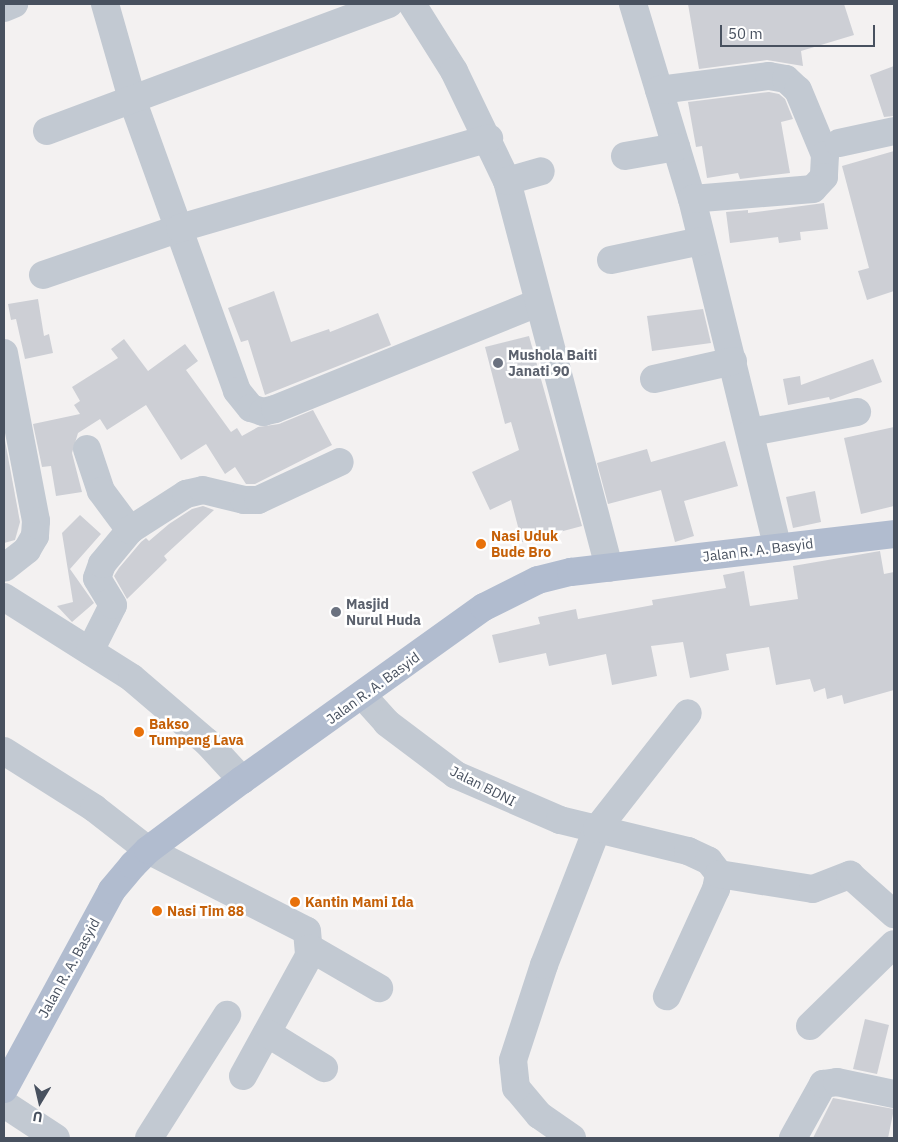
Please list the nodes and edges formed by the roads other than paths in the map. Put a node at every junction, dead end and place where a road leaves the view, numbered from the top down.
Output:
1 (14, 4) edge
2 (105, 4) edge
3 (389, 4) edge
4 (412, 4) edge
5 (633, 4) edge
6 (4, 8) edge
7 (659, 90) junction
8 (132, 99) junction
9 (47, 131) dead end
10 (894, 131) edge
11 (489, 138) junction
12 (839, 143) dead end
13 (676, 146) junction
14 (625, 156) dead end
15 (542, 171) dead end
16 (507, 181) junction
17 (692, 199) junction
18 (180, 228) junction
19 (701, 241) junction
20 (611, 260) dead end
21 (43, 275) dead end
22 (537, 303) junction
23 (4, 353) edge
24 (733, 361) junction
25 (654, 379) dead end
26 (857, 412) dead end
27 (751, 432) junction
28 (87, 449) dead end
29 (340, 462) dead end
30 (130, 530) junction
31 (894, 534) edge
32 (778, 548) junction
33 (4, 568) edge
34 (609, 568) junction
35 (4, 596) edge
36 (90, 651) junction
37 (362, 696) junction
38 (688, 713) dead end
39 (4, 751) edge
40 (242, 780) junction
41 (597, 829) junction
42 (148, 850) junction
43 (719, 874) junction
44 (894, 914) edge
45 (894, 944) edge
46 (310, 948) junction
47 (379, 988) dead end
48 (667, 996) dead end
49 (227, 1014) dead end
50 (810, 1026) dead end
51 (267, 1033) junction
52 (324, 1068) dead end
53 (243, 1076) dead end
54 (4, 1090) edge
55 (894, 1094) edge
56 (4, 1104) edge
57 (56, 1138) edge
58 (149, 1138) edge
59 (572, 1138) edge
60 (793, 1138) edge

1 - 6 street
2 - 8 street
3 - 8 street
4 - 11 street
5 - 7 street
7 - 13 street
7 - 17 street
8 - 9 street
8 - 18 street
10 - 12 street
11 - 16 street
11 - 18 street
13 - 14 street
13 - 17 street
15 - 16 street
16 - 22 street
17 - 19 street
18 - 21 street
18 - 22 street
19 - 20 street
19 - 24 street
22 - 34 street
23 - 33 street
24 - 25 street
24 - 27 street
26 - 27 street
27 - 32 street
28 - 30 street
29 - 30 street
30 - 36 street
31 - 32 main road, Jalan R. A. Basyid
32 - 34 main road, Jalan R. A. Basyid
34 - 37 main road, Jalan R. A. Basyid
35 - 36 street
36 - 40 street
37 - 40 main road, Jalan R. A. Basyid
37 - 41 street, Jalan BDNI
38 - 41 street
39 - 42 street
40 - 42 main road, Jalan R. A. Basyid
41 - 43 street, Jalan BDNI
41 - 59 street
42 - 46 street
42 - 54 main road, Jalan R. A. Basyid
43 - 44 street
43 - 48 street
45 - 50 street
46 - 47 street
46 - 51 street
49 - 58 street
51 - 52 street
51 - 53 street
55 - 60 street
56 - 57 street

